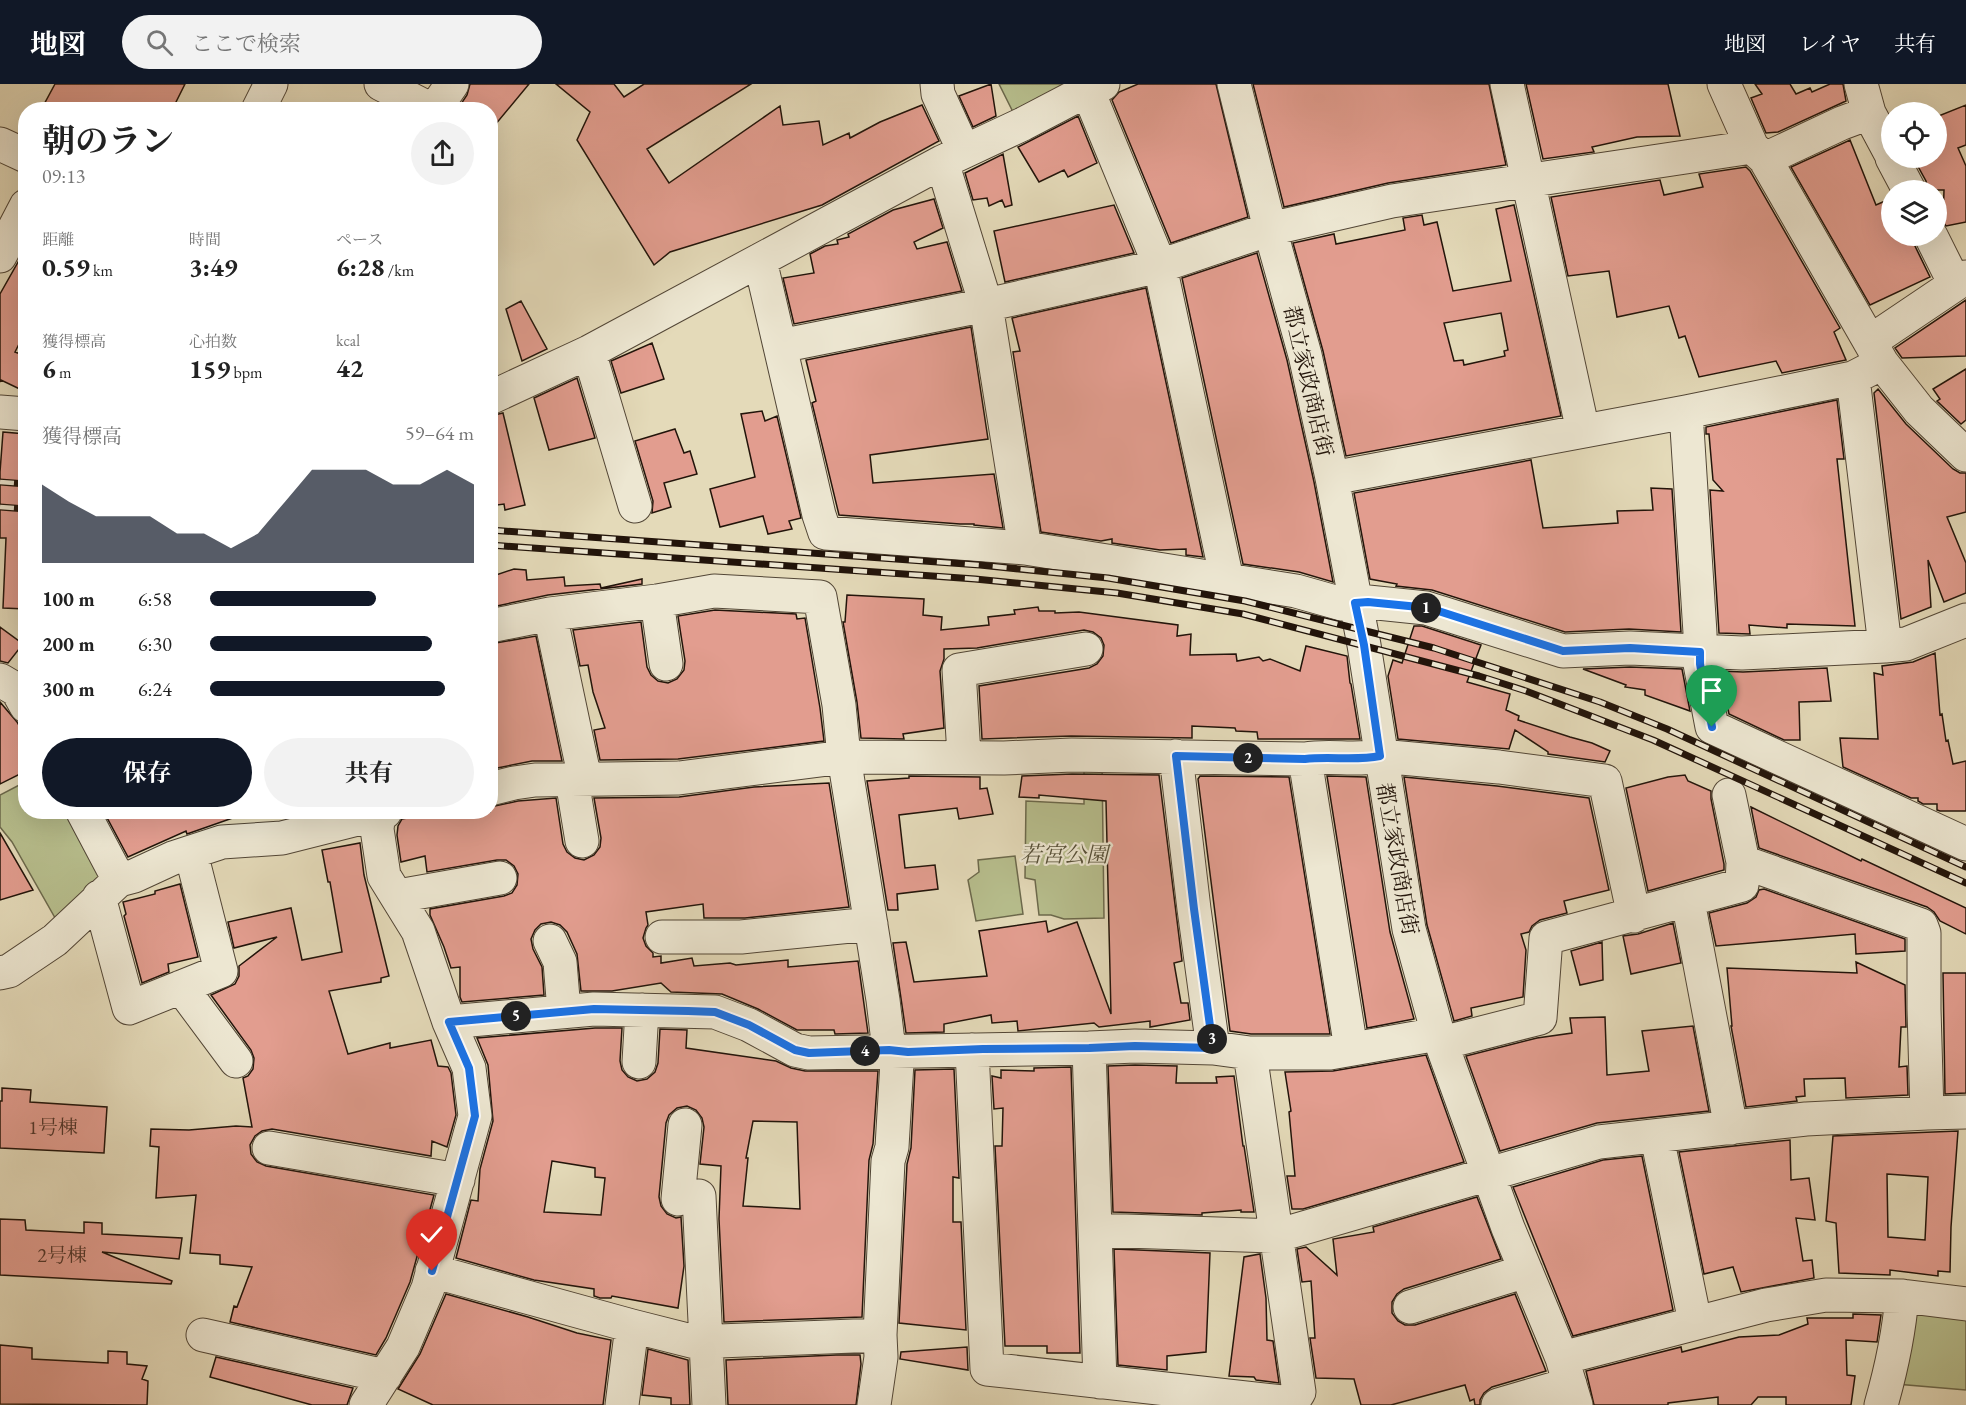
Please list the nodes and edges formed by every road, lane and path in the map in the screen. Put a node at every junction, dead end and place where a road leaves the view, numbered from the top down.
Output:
1 (271, 84) edge
2 (381, 84) edge
3 (452, 84) edge
4 (937, 84) edge
5 (1234, 84) edge
6 (1507, 84) edge
7 (1724, 84) edge
8 (1092, 86) edge
9 (1865, 99) edge
10 (262, 102) edge
11 (417, 102) edge
12 (439, 102) edge
13 (1881, 133) edge
14 (0, 144) edge
15 (18, 152) edge
16 (1759, 153) junction
17 (953, 157) junction
18 (1528, 180) junction
19 (18, 221) edge
20 (1270, 229) junction
21 (1938, 246) edge
22 (0, 256) edge
23 (760, 260) junction
24 (1160, 266) junction
25 (1961, 280) edge
26 (986, 305) junction
27 (780, 346) junction
28 (589, 352) junction
29 (1876, 352) junction
30 (1853, 378) junction
31 (498, 391) edge
32 (0, 412) edge
33 (1686, 412) junction
34 (18, 413) edge
35 (1583, 431) junction
36 (1963, 449) edge
37 (1332, 478) junction
38 (634, 506) dead end
39 (1025, 548) junction
40 (1227, 580) junction
41 (657, 601) junction
42 (1355, 603) junction
43 (550, 614) junction
44 (1966, 620) edge
45 (498, 624) edge
46 (1885, 646) junction
47 (1086, 649) dead end
48 (1700, 652) junction
49 (666, 664) dead end
50 (844, 756) junction
51 (964, 756) junction
52 (1176, 756) junction
53 (1380, 756) junction
54 (1305, 759) junction
55 (578, 779) junction
56 (498, 787) edge
57 (1729, 795) dead end
58 (84, 819) edge
59 (354, 819) edge
60 (379, 819) edge
61 (582, 841) dead end
62 (1966, 844) edge
63 (191, 853) junction
64 (1743, 862) junction
65 (500, 878) dead end
66 (109, 889) junction
67 (398, 896) junction
68 (1688, 901) junction
69 (1634, 916) junction
70 (871, 924) junction
71 (662, 937) dead end
72 (550, 941) dead end
73 (0, 973) edge
74 (181, 987) junction
75 (642, 1010) junction
76 (564, 1011) junction
77 (449, 1022) junction
78 (1440, 1038) junction
79 (1089, 1048) junction
80 (1213, 1048) junction
81 (1351, 1049) junction
82 (889, 1050) junction
83 (972, 1050) junction
84 (1250, 1053) junction
85 (236, 1061) dead end
86 (639, 1062) dead end
87 (1966, 1112) edge
88 (1928, 1113) junction
89 (685, 1125) dead end
90 (1731, 1128) junction
91 (1657, 1137) junction
92 (269, 1148) dead end
93 (1490, 1174) junction
94 (458, 1180) junction
95 (1095, 1230) junction
96 (1276, 1236) junction
97 (432, 1271) junction
98 (1526, 1271) junction
99 (1902, 1296) junction
100 (1966, 1304) edge
101 (1410, 1307) dead end
102 (1695, 1322) junction
103 (632, 1326) junction
104 (203, 1335) dead end
105 (880, 1335) junction
106 (707, 1345) junction
107 (385, 1376) junction
108 (1100, 1382) junction
109 (1570, 1382) edge
110 (366, 1405) edge
111 (622, 1405) edge
112 (709, 1405) edge
113 (874, 1405) edge
114 (1498, 1405) edge
115 (1881, 1405) edge

1 - 10 street
2 - 11 street
3 - 12 street
4 - 17 street
5 - 20 street, 都立家政商店街
6 - 18 street
7 - 16 street
8 - 17 street
8 - 24 street
9 - 13 street
9 - 16 street
14 - 15 street
16 - 18 street
16 - 29 street
17 - 23 street
17 - 26 street
18 - 20 street
18 - 35 street
19 - 22 street
20 - 24 street
20 - 37 street, 都立家政商店街
21 - 25 street
23 - 27 street
23 - 28 street
24 - 26 street
24 - 40 street
25 - 29 street
26 - 27 street
26 - 39 street
27 - 39 street
28 - 31 street
28 - 38 street
29 - 30 street
29 - 36 street
30 - 33 street
30 - 46 street
32 - 34 street
33 - 35 street
33 - 48 street
35 - 37 street
37 - 42 street, 都立家政商店街
39 - 40 street
40 - 42 street
41 - 43 street
41 - 49 street
41 - 50 street
42 - 48 street
42 - 53 street, 都立家政商店街
43 - 45 street
43 - 55 street
44 - 46 street
46 - 48 street
47 - 51 street
48 - 62 street
50 - 51 street
50 - 55 street
50 - 70 street
51 - 52 street
52 - 54 street
52 - 80 street
53 - 54 street
53 - 69 street
53 - 78 street, 都立家政商店街
54 - 81 street
55 - 56 street
55 - 61 street
57 - 64 street
58 - 66 street
59 - 63 street
60 - 67 street
63 - 66 street
63 - 74 street
64 - 68 street
64 - 88 street
65 - 67 street
66 - 73 street
66 - 74 street
67 - 77 street
68 - 69 street
68 - 90 street
69 - 78 street
70 - 71 street
70 - 82 street
72 - 76 street
74 - 85 street
75 - 76 street
75 - 82 street
75 - 86 street
76 - 77 street
77 - 94 street
78 - 81 street
78 - 93 street, 都立家政商店街
79 - 80 street
79 - 83 street
79 - 95 street
80 - 84 street
81 - 84 street
82 - 83 street
82 - 105 street
83 - 108 street
84 - 96 street
87 - 88 street
88 - 90 street
89 - 106 street
90 - 91 street
91 - 93 street
91 - 102 street
92 - 94 street
93 - 96 street
93 - 98 street, 都立家政商店街
94 - 97 street
95 - 96 street
95 - 108 street
96 - 108 street
97 - 103 street
97 - 107 street
98 - 101 street
98 - 109 street, 都立家政商店街
99 - 100 street
99 - 102 street
99 - 115 street
102 - 109 street
103 - 106 street
103 - 111 street
104 - 107 street
105 - 106 street
105 - 113 street
106 - 112 street
107 - 110 street
109 - 114 street

